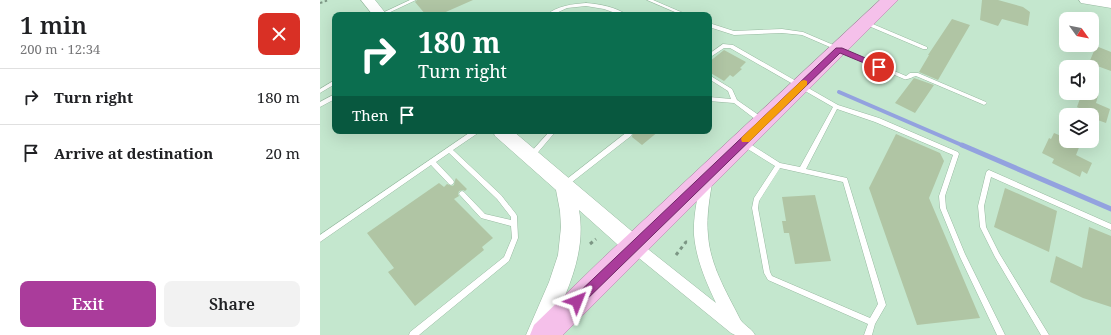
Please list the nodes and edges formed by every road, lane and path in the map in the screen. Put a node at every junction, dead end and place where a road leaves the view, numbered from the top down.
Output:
1 (329, 0) edge
2 (414, 0) edge
3 (649, 0) edge
4 (890, 0) edge
5 (1086, 0) edge
6 (370, 1) edge
7 (320, 2) edge
8 (402, 2) edge
9 (1111, 4) edge
10 (378, 12) edge
11 (385, 12) edge
12 (551, 12) edge
13 (618, 12) edge
14 (679, 12) edge
15 (866, 23) junction
16 (712, 25) edge
17 (925, 48) dead end
18 (839, 50) junction
19 (712, 54) edge
20 (712, 79) edge
21 (332, 84) edge
22 (802, 85) junction
23 (320, 93) edge
24 (332, 98) edge
25 (712, 99) edge
26 (327, 101) junction
27 (735, 101) junction
28 (984, 103) dead end
29 (320, 105) edge
30 (836, 106) junction
31 (764, 122) junction
32 (472, 134) edge
33 (506, 134) edge
34 (550, 134) edge
35 (629, 134) dead end
36 (742, 142) junction
37 (450, 150) junction
38 (531, 157) junction
39 (432, 162) junction
40 (779, 165) junction
41 (802, 170) junction
42 (706, 177) junction
43 (451, 182) dead end
44 (564, 185) junction
45 (462, 194) dead end
46 (514, 224) junction
47 (1111, 227) edge
48 (320, 239) edge
49 (596, 239) dead end
50 (695, 242) dead end
51 (590, 244) dead end
52 (634, 246) junction
53 (676, 255) dead end
54 (872, 322) junction
55 (742, 332) edge
56 (414, 335) edge
57 (537, 335) edge
58 (544, 335) edge
59 (868, 335) edge
60 (1000, 335) edge
61 (1045, 335) edge

1 - 7 path
2 - 8 lane
3 - 14 lane
4 - 15 highway
5 - 9 street
6 - 10 street
8 - 11 lane
12 - 13 lane
15 - 17 lane
15 - 18 highway
16 - 18 lane
18 - 22 highway
18 - 28 lane
19 - 22 lane
20 - 27 lane
21 - 23 lane
22 - 30 lane
22 - 31 highway
23 - 26 lane
24 - 26 lane
25 - 27 lane
26 - 29 lane
27 - 31 lane
30 - 41 lane
30 - 60 lane
31 - 36 highway
32 - 37 lane
33 - 38 street
34 - 38 lane
35 - 44 lane
36 - 40 lane
36 - 42 highway
37 - 39 lane
37 - 46 lane
38 - 44 street
39 - 43 lane
39 - 48 lane
40 - 41 lane
40 - 54 lane
41 - 54 lane
42 - 52 highway
42 - 55 street
44 - 52 street
44 - 57 street
45 - 46 lane
46 - 56 lane
47 - 61 lane
49 - 51 path
50 - 53 path
52 - 55 street
52 - 58 highway
54 - 59 lane

